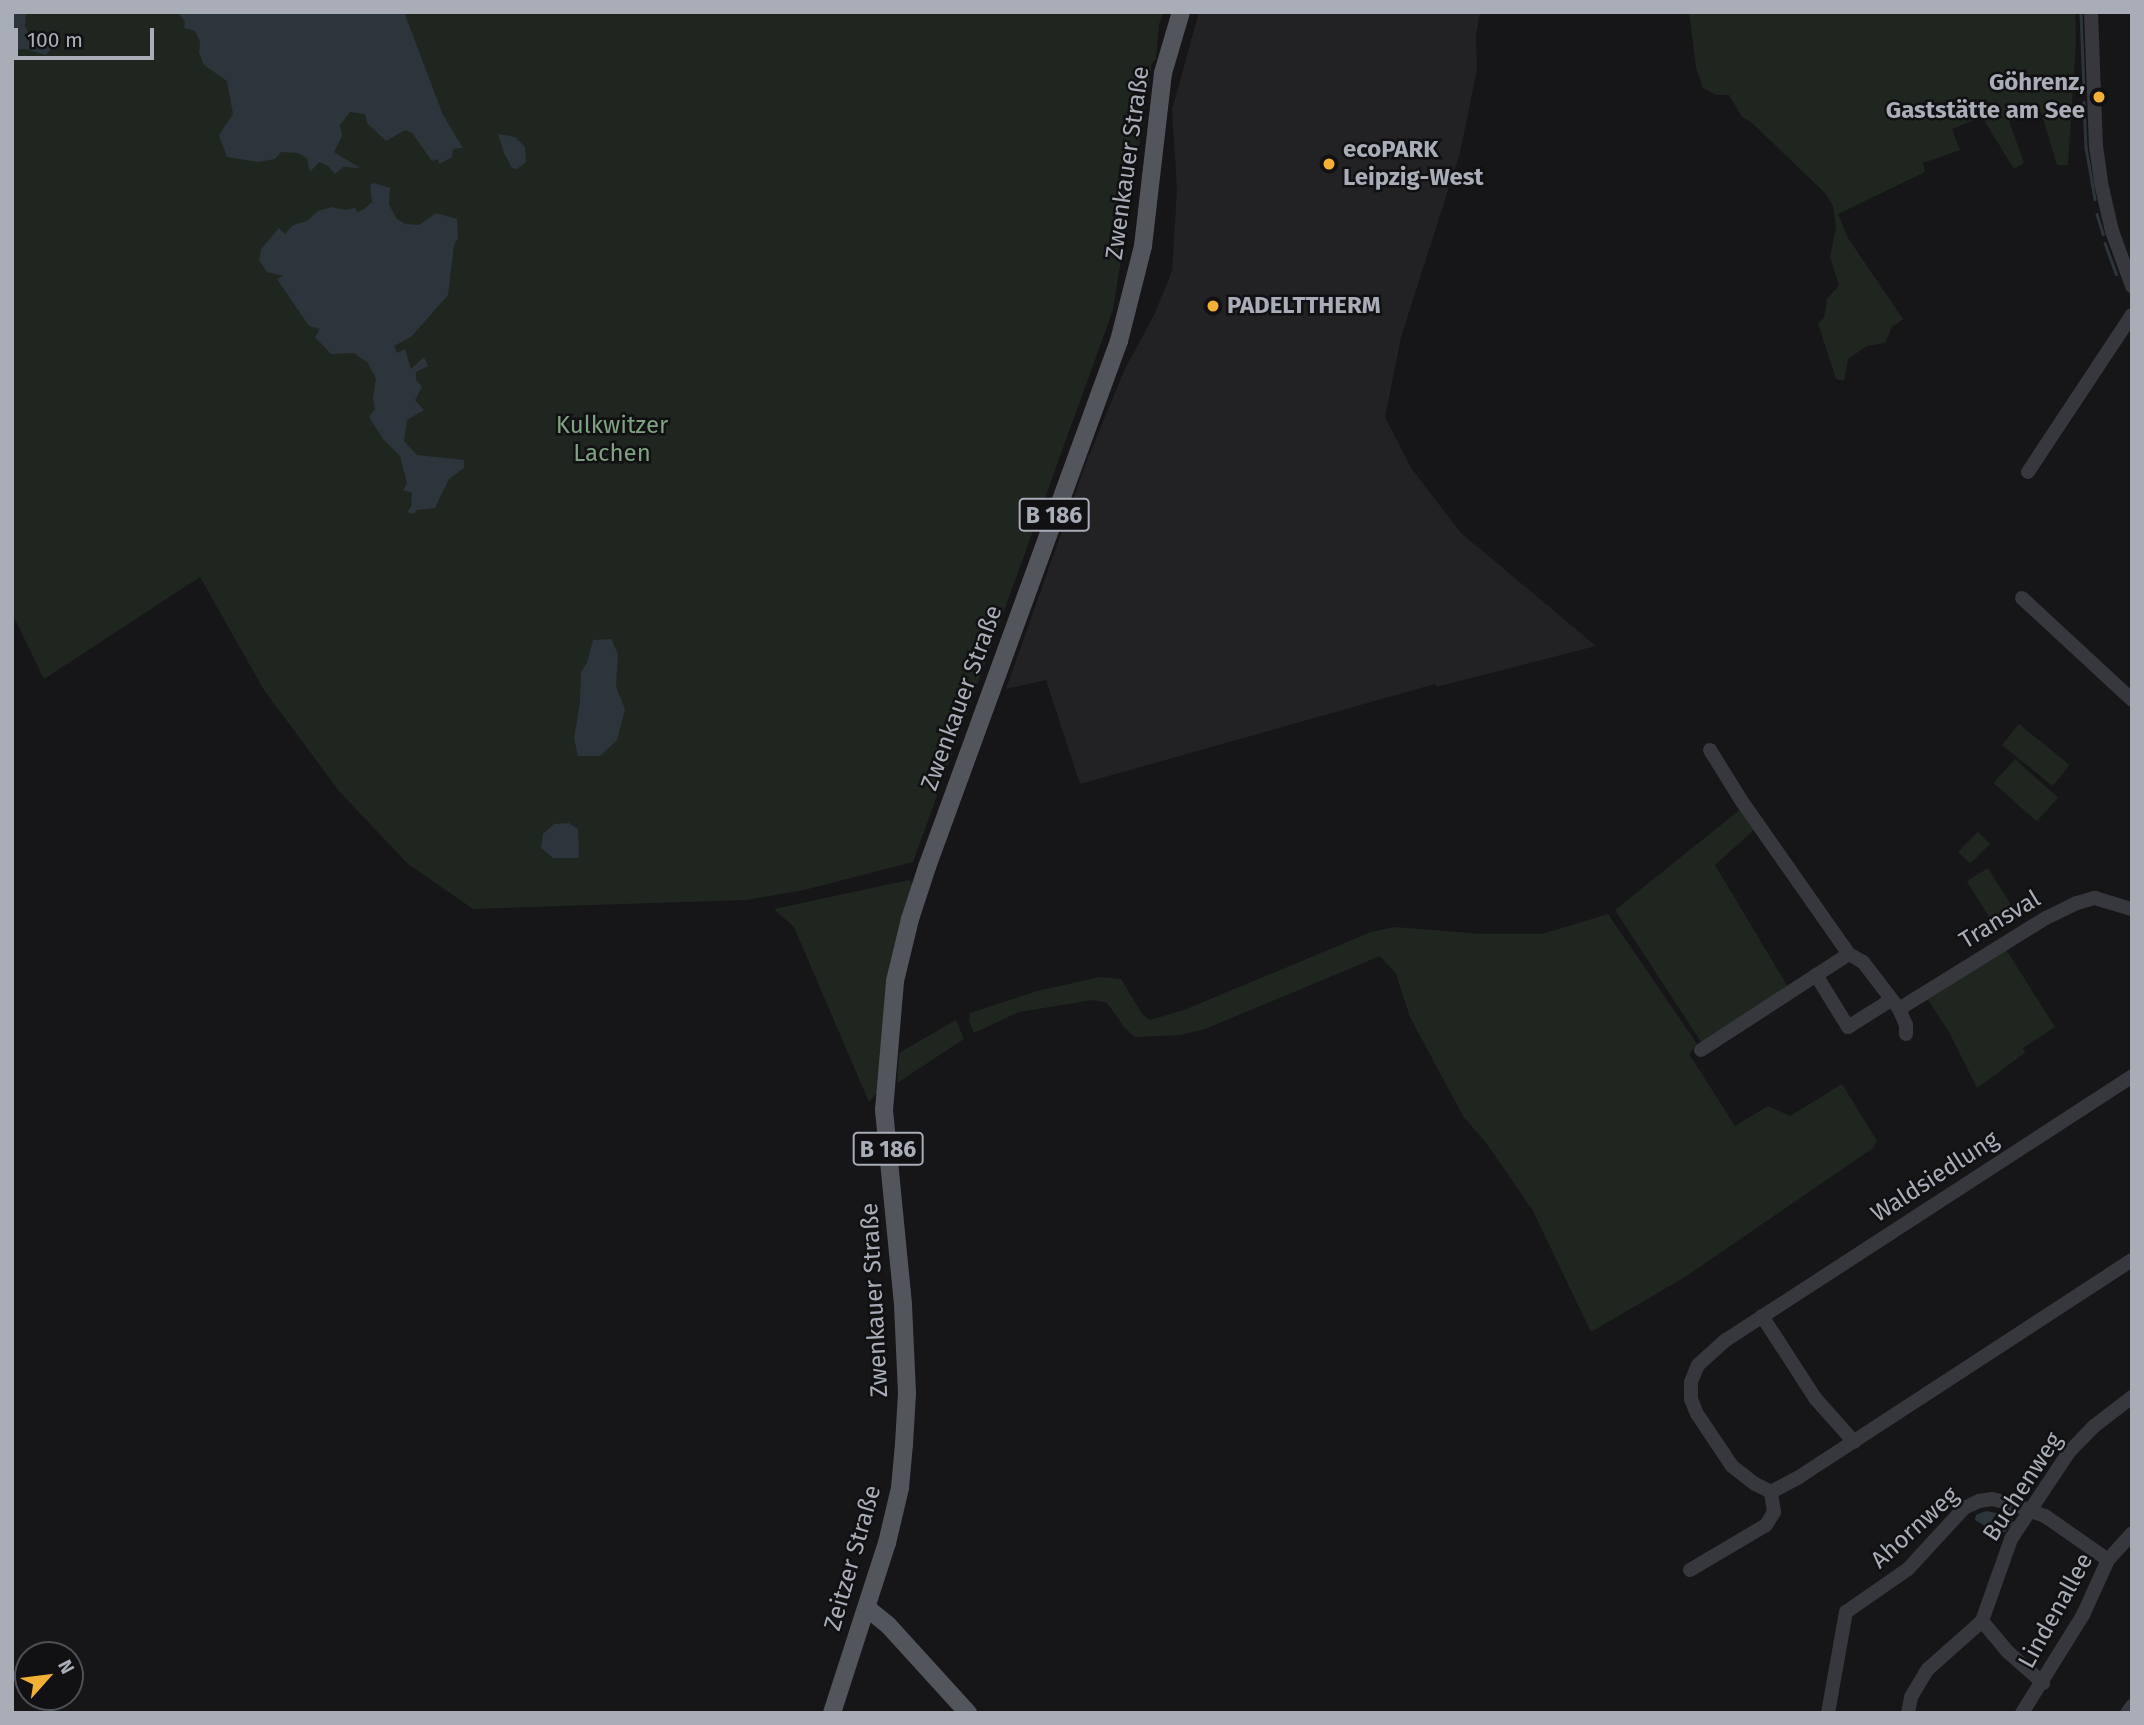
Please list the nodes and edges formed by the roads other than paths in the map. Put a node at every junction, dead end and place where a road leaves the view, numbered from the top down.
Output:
1 (1181, 12) edge
2 (2091, 12) edge
3 (2132, 286) edge
4 (2132, 315) edge
5 (2028, 472) dead end
6 (2022, 598) dead end
7 (2132, 700) edge
8 (1710, 750) dead end
9 (2132, 909) edge
10 (1849, 954) junction
11 (1815, 975) junction
12 (1895, 1005) junction
13 (1906, 1034) dead end
14 (1701, 1050) dead end
15 (2132, 1076) edge
16 (2132, 1260) edge
17 (1762, 1316) junction
18 (2132, 1397) edge
19 (905, 1414) joint
20 (1854, 1443) junction
21 (1771, 1492) junction
22 (2032, 1513) junction
23 (2132, 1533) edge
24 (2108, 1560) junction
25 (1690, 1570) dead end
26 (867, 1608) junction
27 (1982, 1621) junction
28 (860, 1625) junction
29 (895, 1636) junction
30 (2043, 1683) junction
31 (2132, 1706) edge
32 (832, 1713) edge
33 (968, 1713) edge
34 (1828, 1713) edge
35 (1908, 1713) edge
36 (2022, 1713) edge
37 (2127, 1713) edge

1 - 19 main road, Zwenkauer Straße / B 186
2 - 3 street
4 - 5 street
6 - 7 street
8 - 10 street
9 - 12 street, Transval
10 - 11 street
10 - 12 street
11 - 12 street, Transval
11 - 14 street
12 - 13 street
15 - 17 street, Waldsiedlung
16 - 20 street
17 - 20 street
17 - 21 street, Waldsiedlung
18 - 22 street, Buchenweg
19 - 26 main road, Zeitzer Straße / B 186
20 - 21 street
21 - 25 street
22 - 24 street, Ahornweg
22 - 27 street, Buchenweg
22 - 34 street, Ahornweg
23 - 24 street, Lindenallee
24 - 30 street, Lindenallee
26 - 28 main road, Zeitzer Straße / B 186
26 - 29 main road
27 - 30 street
27 - 35 street
28 - 29 main road
28 - 32 main road, Zeitzer Straße / B 186
29 - 33 main road
30 - 36 street, Lindenallee
31 - 37 street

